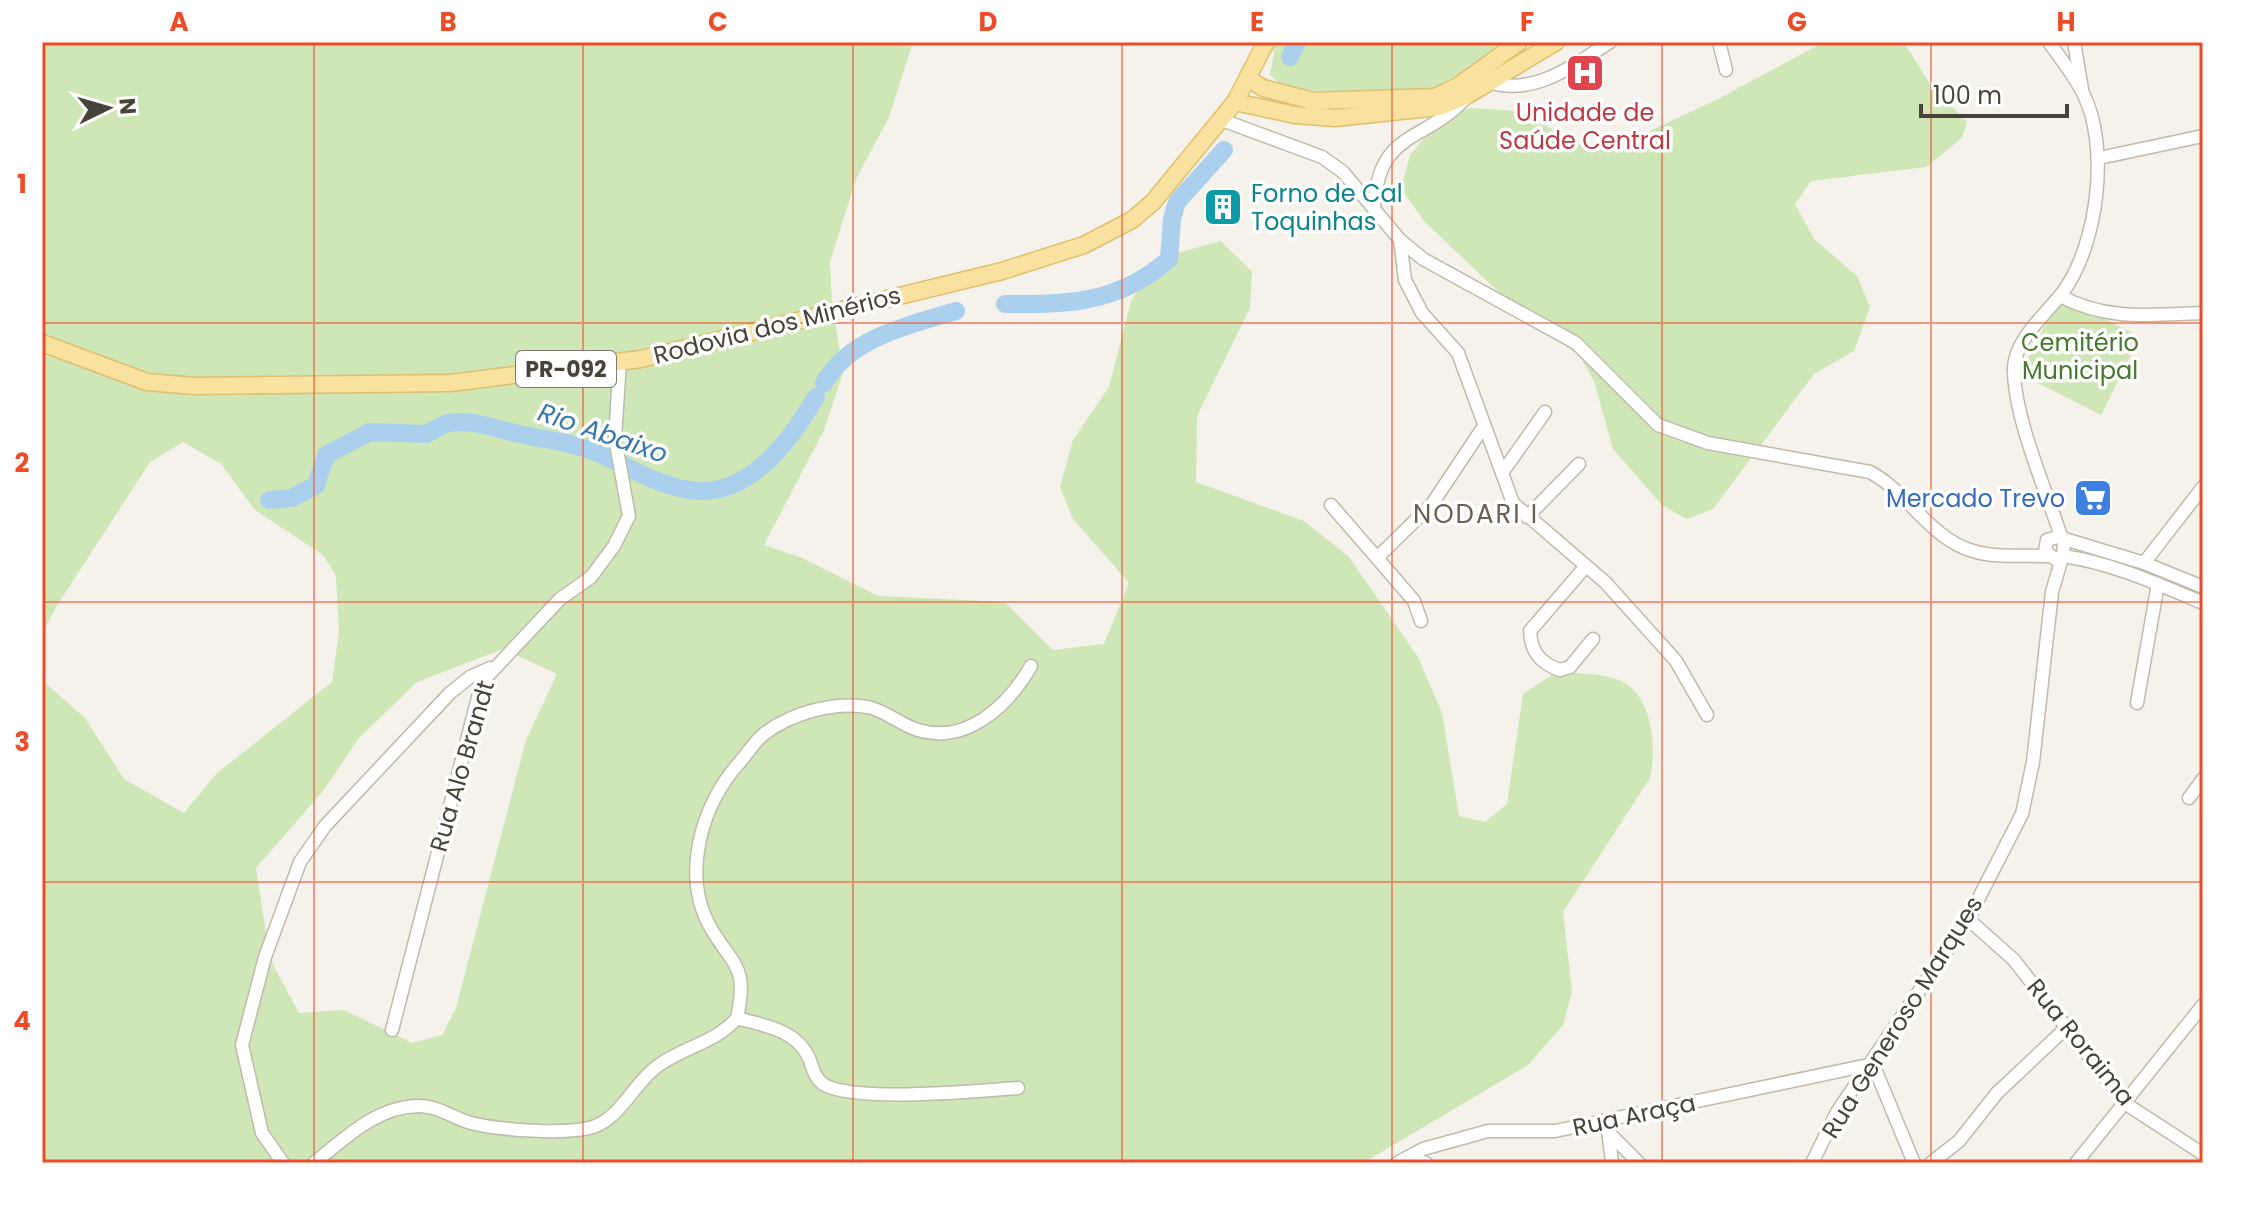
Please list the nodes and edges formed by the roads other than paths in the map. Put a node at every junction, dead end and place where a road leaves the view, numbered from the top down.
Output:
1 (1266, 42) edge
2 (1519, 42) edge
3 (1556, 42) edge
4 (1610, 42) edge
5 (1719, 42) edge
6 (2049, 42) edge
7 (2074, 42) edge
8 (1726, 70) dead end
9 (1249, 79) junction
10 (1489, 82) junction
11 (2083, 92) junction
12 (1468, 95) junction
13 (1235, 102) junction
14 (1222, 120) junction
15 (2203, 136) edge
16 (2099, 158) junction
17 (1374, 207) junction
18 (1400, 240) junction
19 (2060, 296) junction
20 (2203, 313) edge
21 (42, 343) edge
22 (620, 361) junction
23 (1545, 412) dead end
24 (1484, 426) junction
25 (1579, 464) dead end
26 (1502, 473) junction
27 (2203, 487) edge
28 (1331, 505) dead end
29 (1527, 517) junction
30 (2056, 540) junction
31 (2014, 555) junction
32 (2055, 557) junction
33 (1377, 558) junction
34 (2144, 563) junction
35 (1586, 566) junction
36 (2158, 584) junction
37 (2203, 587) edge
38 (2203, 603) edge
39 (1421, 621) dead end
40 (1593, 639) dead end
41 (496, 665) junction
42 (1031, 666) dead end
43 (2137, 703) dead end
44 (1707, 715) dead end
45 (2203, 779) edge
46 (2189, 798) dead end
47 (1968, 919) junction
48 (2203, 1005) edge
49 (737, 1018) junction
50 (2065, 1029) junction
51 (392, 1030) dead end
52 (1873, 1064) junction
53 (1018, 1088) dead end
54 (2126, 1104) junction
55 (1609, 1128) junction
56 (2203, 1154) edge
57 (1402, 1160) edge
58 (283, 1163) edge
59 (314, 1163) edge
60 (1426, 1163) edge
61 (1612, 1163) edge
62 (1639, 1163) edge
63 (1812, 1163) edge
64 (1914, 1163) edge
65 (1931, 1163) edge
66 (2076, 1163) edge

1 - 9 main road, PR-092
2 - 9 main road
3 - 10 main road
4 - 10 street
5 - 8 street
6 - 11 street
7 - 11 street
9 - 13 main road, Rodovia dos Minérios / PR-092
10 - 12 main road
11 - 16 street
12 - 13 main road
12 - 17 street
13 - 14 main road, Rodovia dos Minérios / PR-092
14 - 17 street
14 - 22 main road, Rodovia dos Minérios / PR-092
15 - 16 street
16 - 19 street
17 - 18 street
18 - 24 street
18 - 31 street
19 - 20 street
19 - 30 street
21 - 22 main road, Rodovia dos Minérios / PR-092
22 - 41 street, Rua Alo Brandt
23 - 26 street
24 - 26 street
24 - 33 street
25 - 29 street
26 - 29 street
27 - 34 street
28 - 33 street
29 - 35 street
30 - 31 street
30 - 32 street
30 - 32 street
30 - 34 street
31 - 32 street
32 - 36 street
32 - 47 street, Rua Generoso Marques
33 - 39 street
34 - 37 street
35 - 40 street
35 - 44 street
36 - 38 street
36 - 43 street
41 - 51 street, Rua Alo Brandt
41 - 58 street
42 - 49 street
45 - 46 street
47 - 50 street, Rua Roraima
47 - 52 street, Rua Generoso Marques
48 - 54 street
49 - 53 street
49 - 59 street
50 - 54 street, Rua Roraima
50 - 65 street
52 - 55 street, Rua Araça
52 - 63 street, Rua Generoso Marques
52 - 64 street
54 - 56 street, Rua Roraima
54 - 66 street
55 - 57 street, Rua Araça
55 - 61 street
55 - 62 street
57 - 60 street

